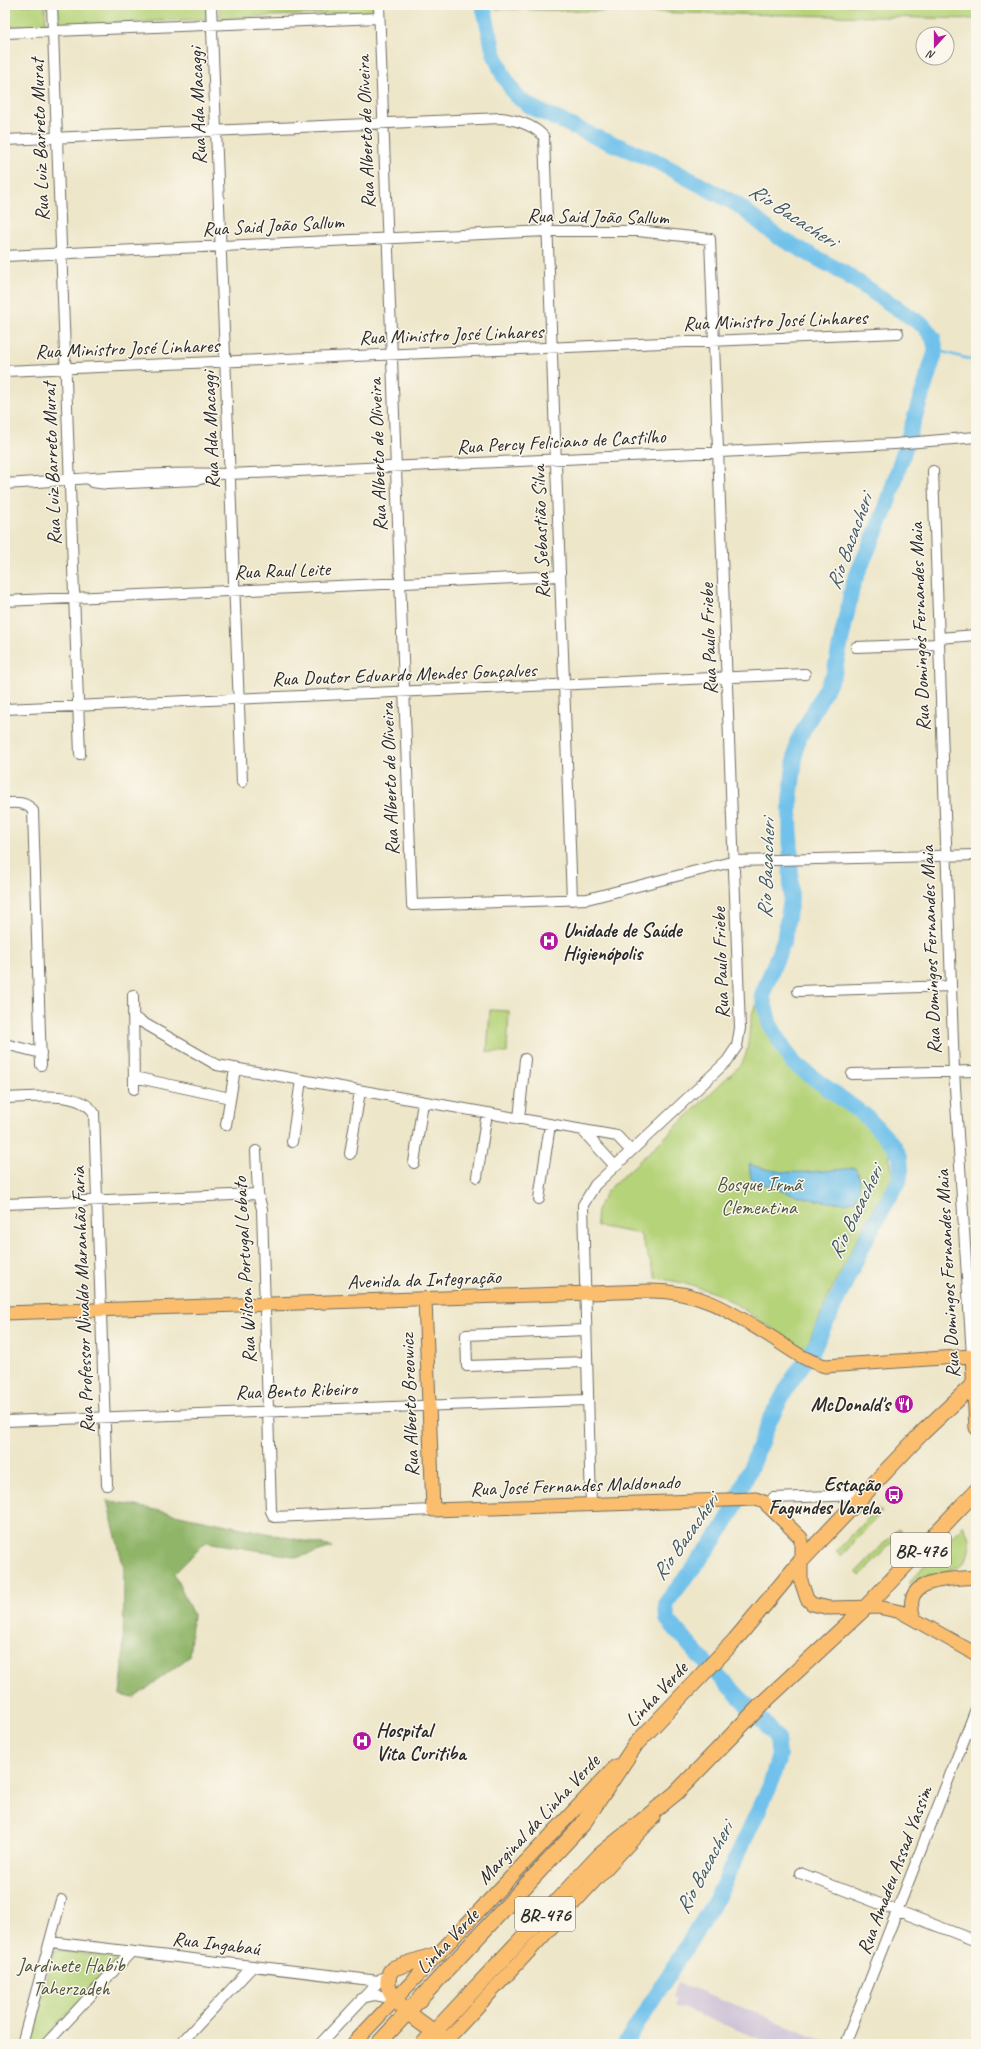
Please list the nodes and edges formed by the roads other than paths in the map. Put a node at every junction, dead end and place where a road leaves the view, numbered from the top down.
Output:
1 (52, 5) edge
2 (211, 5) edge
3 (379, 5) edge
4 (379, 18) junction
5 (212, 25) junction
6 (53, 31) junction
7 (5, 33) edge
8 (383, 124) junction
9 (216, 131) junction
10 (57, 138) junction
11 (5, 140) edge
12 (547, 231) junction
13 (387, 238) junction
14 (710, 239) joint
15 (221, 246) junction
16 (61, 253) junction
17 (5, 256) edge
18 (898, 333) dead end
19 (714, 341) junction
20 (552, 348) junction
21 (391, 354) junction
22 (225, 362) junction
23 (66, 368) junction
24 (5, 371) edge
25 (976, 436) edge
26 (719, 452) junction
27 (556, 459) junction
28 (396, 466) junction
29 (933, 470) dead end
30 (230, 474) junction
31 (70, 481) junction
32 (5, 484) edge
33 (560, 576) junction
34 (400, 583) junction
35 (234, 591) junction
36 (74, 598) junction
37 (5, 601) edge
38 (976, 635) edge
39 (939, 641) junction
40 (856, 647) dead end
41 (805, 674) dead end
42 (728, 678) junction
43 (564, 685) junction
44 (404, 692) junction
45 (238, 699) junction
46 (78, 706) junction
47 (5, 709) edge
48 (80, 754) dead end
49 (242, 782) dead end
50 (5, 803) edge
51 (976, 855) edge
52 (947, 856) junction
53 (735, 861) junction
54 (572, 900) junction
55 (951, 986) junction
56 (798, 991) dead end
57 (133, 995) dead end
58 (133, 1017) junction
59 (5, 1044) edge
60 (41, 1053) junction
61 (525, 1059) dead end
62 (41, 1065) dead end
63 (234, 1068) junction
64 (954, 1071) junction
65 (976, 1071) edge
66 (852, 1074) dead end
67 (134, 1077) junction
68 (301, 1080) junction
69 (134, 1089) dead end
70 (360, 1091) junction
71 (5, 1098) edge
72 (230, 1098) junction
73 (424, 1102) junction
74 (487, 1113) junction
75 (519, 1119) junction
76 (226, 1125) dead end
77 (550, 1125) junction
78 (582, 1130) junction
79 (292, 1142) dead end
80 (256, 1150) dead end
81 (631, 1151) junction
82 (350, 1154) dead end
83 (414, 1164) dead end
84 (615, 1166) junction
85 (477, 1177) dead end
86 (258, 1194) junction
87 (539, 1199) dead end
88 (97, 1200) junction
89 (5, 1204) edge
90 (584, 1293) junction
91 (425, 1298) junction
92 (265, 1304) junction
93 (101, 1310) junction
94 (5, 1313) edge
95 (585, 1330) junction
96 (974, 1356) edge
97 (586, 1362) junction
98 (975, 1383) edge
99 (587, 1400) junction
100 (429, 1405) junction
101 (268, 1411) junction
102 (104, 1417) junction
103 (5, 1420) edge
104 (976, 1428) edge
105 (107, 1485) dead end
106 (976, 1491) edge
107 (862, 1495) junction
108 (773, 1498) dead end
109 (591, 1505) junction
110 (433, 1510) junction
111 (801, 1561) junction
112 (976, 1577) edge
113 (866, 1607) junction
114 (914, 1618) junction
115 (976, 1654) edge
116 (976, 1709) edge
117 (636, 1744) junction
118 (800, 1873) dead end
119 (61, 1900) dead end
120 (897, 1911) junction
121 (976, 1941) edge
122 (50, 1942) junction
123 (131, 1952) junction
124 (438, 1954) junction
125 (253, 1966) junction
126 (384, 1976) junction
127 (362, 1998) junction
128 (396, 1999) junction
129 (409, 2011) junction
130 (442, 2039) edge
131 (22, 2044) edge
132 (46, 2044) edge
133 (180, 2044) edge
134 (320, 2044) edge
135 (353, 2044) edge
136 (378, 2044) edge
137 (423, 2044) edge
138 (846, 2044) edge

1 - 6 street, Rua Luiz Barreto Murat
2 - 5 street, Rua Ada Macaggi
3 - 4 street, Rua Alberto de Oliveira
4 - 5 street
4 - 8 street, Rua Alberto de Oliveira
5 - 6 street
5 - 9 street, Rua Ada Macaggi
6 - 7 street
6 - 10 street, Rua Luiz Barreto Murat
8 - 9 street
8 - 12 street, Rua Sebastião Silva
8 - 13 street, Rua Alberto de Oliveira
9 - 10 street
9 - 15 street, Rua Ada Macaggi
10 - 11 street
10 - 16 street, Rua Luiz Barreto Murat
12 - 13 street, Rua Said João Sallum
12 - 14 street, Rua Said João Sallum
12 - 20 street, Rua Sebastião Silva
13 - 15 street, Rua Said João Sallum
13 - 21 street, Rua Alberto de Oliveira
14 - 19 street, Rua Paulo Friebe
15 - 16 street, Rua Said João Sallum
15 - 22 street, Rua Ada Macaggi
16 - 17 street, Rua Said João Sallum
16 - 23 street, Rua Luiz Barreto Murat
18 - 19 street, Rua Ministro José Linhares
19 - 20 street, Rua Ministro José Linhares
19 - 26 street, Rua Paulo Friebe
20 - 21 street, Rua Ministro José Linhares
20 - 27 street, Rua Sebastião Silva
21 - 22 street, Rua Ministro José Linhares
21 - 28 street, Rua Alberto de Oliveira
22 - 23 street, Rua Ministro José Linhares
22 - 30 street, Rua Ada Macaggi
23 - 24 street, Rua Ministro José Linhares
23 - 31 street, Rua Luiz Barreto Murat
25 - 26 street, Rua Percy Feliciano de Castilho
26 - 27 street, Rua Percy Feliciano de Castilho
26 - 42 street, Rua Paulo Friebe
27 - 28 street, Rua Percy Feliciano de Castilho
27 - 33 street, Rua Sebastião Silva
28 - 30 street, Rua Percy Feliciano de Castilho
28 - 34 street, Rua Alberto de Oliveira
29 - 39 street, Rua Domingos Fernandes Maia
30 - 31 street, Rua Percy Feliciano de Castilho
30 - 35 street, Rua Ada Macaggi
31 - 32 street, Rua Percy Feliciano de Castilho
31 - 36 street, Rua Luiz Barreto Murat
33 - 34 street, Rua Raul Leite
33 - 43 street, Rua Sebastião Silva
34 - 35 street, Rua Raul Leite
34 - 44 street, Rua Alberto de Oliveira
35 - 36 street, Rua Raul Leite
35 - 45 street, Rua Ada Macaggi
36 - 37 street, Rua Raul Leite
36 - 46 street, Rua Luiz Barreto Murat
38 - 39 street
39 - 40 street
39 - 52 street, Rua Domingos Fernandes Maia
41 - 42 street, Rua Doutor Eduardo Mendes Gonçalves
42 - 43 street, Rua Doutor Eduardo Mendes Gonçalves
42 - 53 street, Rua Paulo Friebe
43 - 44 street, Rua Doutor Eduardo Mendes Gonçalves
43 - 54 street, Rua Sebastião Silva
44 - 45 street, Rua Doutor Eduardo Mendes Gonçalves
44 - 54 street, Rua Alberto de Oliveira
45 - 46 street, Rua Doutor Eduardo Mendes Gonçalves
45 - 49 street, Rua Ada Macaggi
46 - 47 street, Rua Doutor Eduardo Mendes Gonçalves
46 - 48 street, Rua Luiz Barreto Murat
50 - 60 street
51 - 52 street
52 - 53 street
52 - 55 street, Rua Domingos Fernandes Maia
53 - 54 street
53 - 81 street, Rua Paulo Friebe
55 - 56 street
55 - 64 street, Rua Domingos Fernandes Maia
57 - 58 street
58 - 63 street
58 - 67 street
59 - 60 street
60 - 62 street
61 - 75 street
63 - 68 street
63 - 72 street
64 - 65 street
64 - 66 street
64 - 96 street, Rua Domingos Fernandes Maia
67 - 69 street
67 - 72 street
68 - 70 street
68 - 79 street
70 - 73 street
70 - 82 street
71 - 88 street, Rua Professor Nivaldo Maranhão Faria
72 - 76 street
73 - 74 street
73 - 83 street
74 - 75 street
74 - 85 street
75 - 77 street
77 - 78 street
77 - 87 street
78 - 81 street
78 - 84 street
80 - 86 street, Rua Wilson Portugal Lobato
81 - 84 street
84 - 90 street
86 - 88 street
86 - 92 street, Rua Wilson Portugal Lobato
88 - 89 street
88 - 93 street, Rua Professor Nivaldo Maranhão Faria
90 - 91 main road, Avenida da Integração
90 - 95 street
90 - 96 main road, Avenida da Integração
91 - 92 main road, Avenida da Integração
91 - 100 main road, Rua Alberto Breowicz
92 - 93 main road, Avenida da Integração
92 - 101 street, Rua Wilson Portugal Lobato
93 - 94 main road, Avenida da Integração
93 - 102 street, Rua Professor Nivaldo Maranhão Faria
95 - 97 street
95 - 97 street
96 - 98 main road, Rua Domingos Fernandes Maia
97 - 99 street
98 - 104 main road, Rua Domingos Fernandes Maia
98 - 107 highway, Linha Verde / BR-476
99 - 100 street, Rua Bento Ribeiro
99 - 109 street
100 - 101 street, Rua Bento Ribeiro
100 - 110 main road, Rua Alberto Breowicz
101 - 102 street, Rua Bento Ribeiro
101 - 110 street, Rua Wilson Portugal Lobato
102 - 103 street, Rua Bento Ribeiro
102 - 105 street, Rua Professor Nivaldo Maranhão Faria
106 - 113 highway, BR-476
107 - 108 street
107 - 111 highway, Linha Verde / BR-476
109 - 110 main road, Rua José Fernandes Maldonado
109 - 111 main road, Rua José Fernandes Maldonado
111 - 113 main road, Rua José Fernandes Maldonado
111 - 117 highway, Linha Verde / BR-476
112 - 114 main road
113 - 114 main road, Rua José Fernandes Maldonado
113 - 130 highway, BR-476
114 - 115 main road, Rua José Fernandes Maldonado
116 - 120 street, Rua Amadeu Assad Yassim
117 - 124 main road, Marginal da Linha Verde
117 - 129 highway, Linha Verde / BR-476
118 - 120 street
119 - 122 street
120 - 121 street
120 - 138 street, Rua Amadeu Assad Yassim
122 - 123 street, Rua Ingabaú
122 - 131 street
123 - 125 street, Rua Ingabaú
123 - 132 street
124 - 126 highway
124 - 128 main road, Marginal da Linha Verde
125 - 126 street, Rua Ingabaú
125 - 133 street
126 - 127 street
126 - 128 highway
127 - 128 street
127 - 134 street
128 - 129 highway
128 - 135 main road, Marginal da Linha Verde
129 - 130 highway
129 - 136 highway, Linha Verde / BR-476
130 - 137 highway, BR-476

